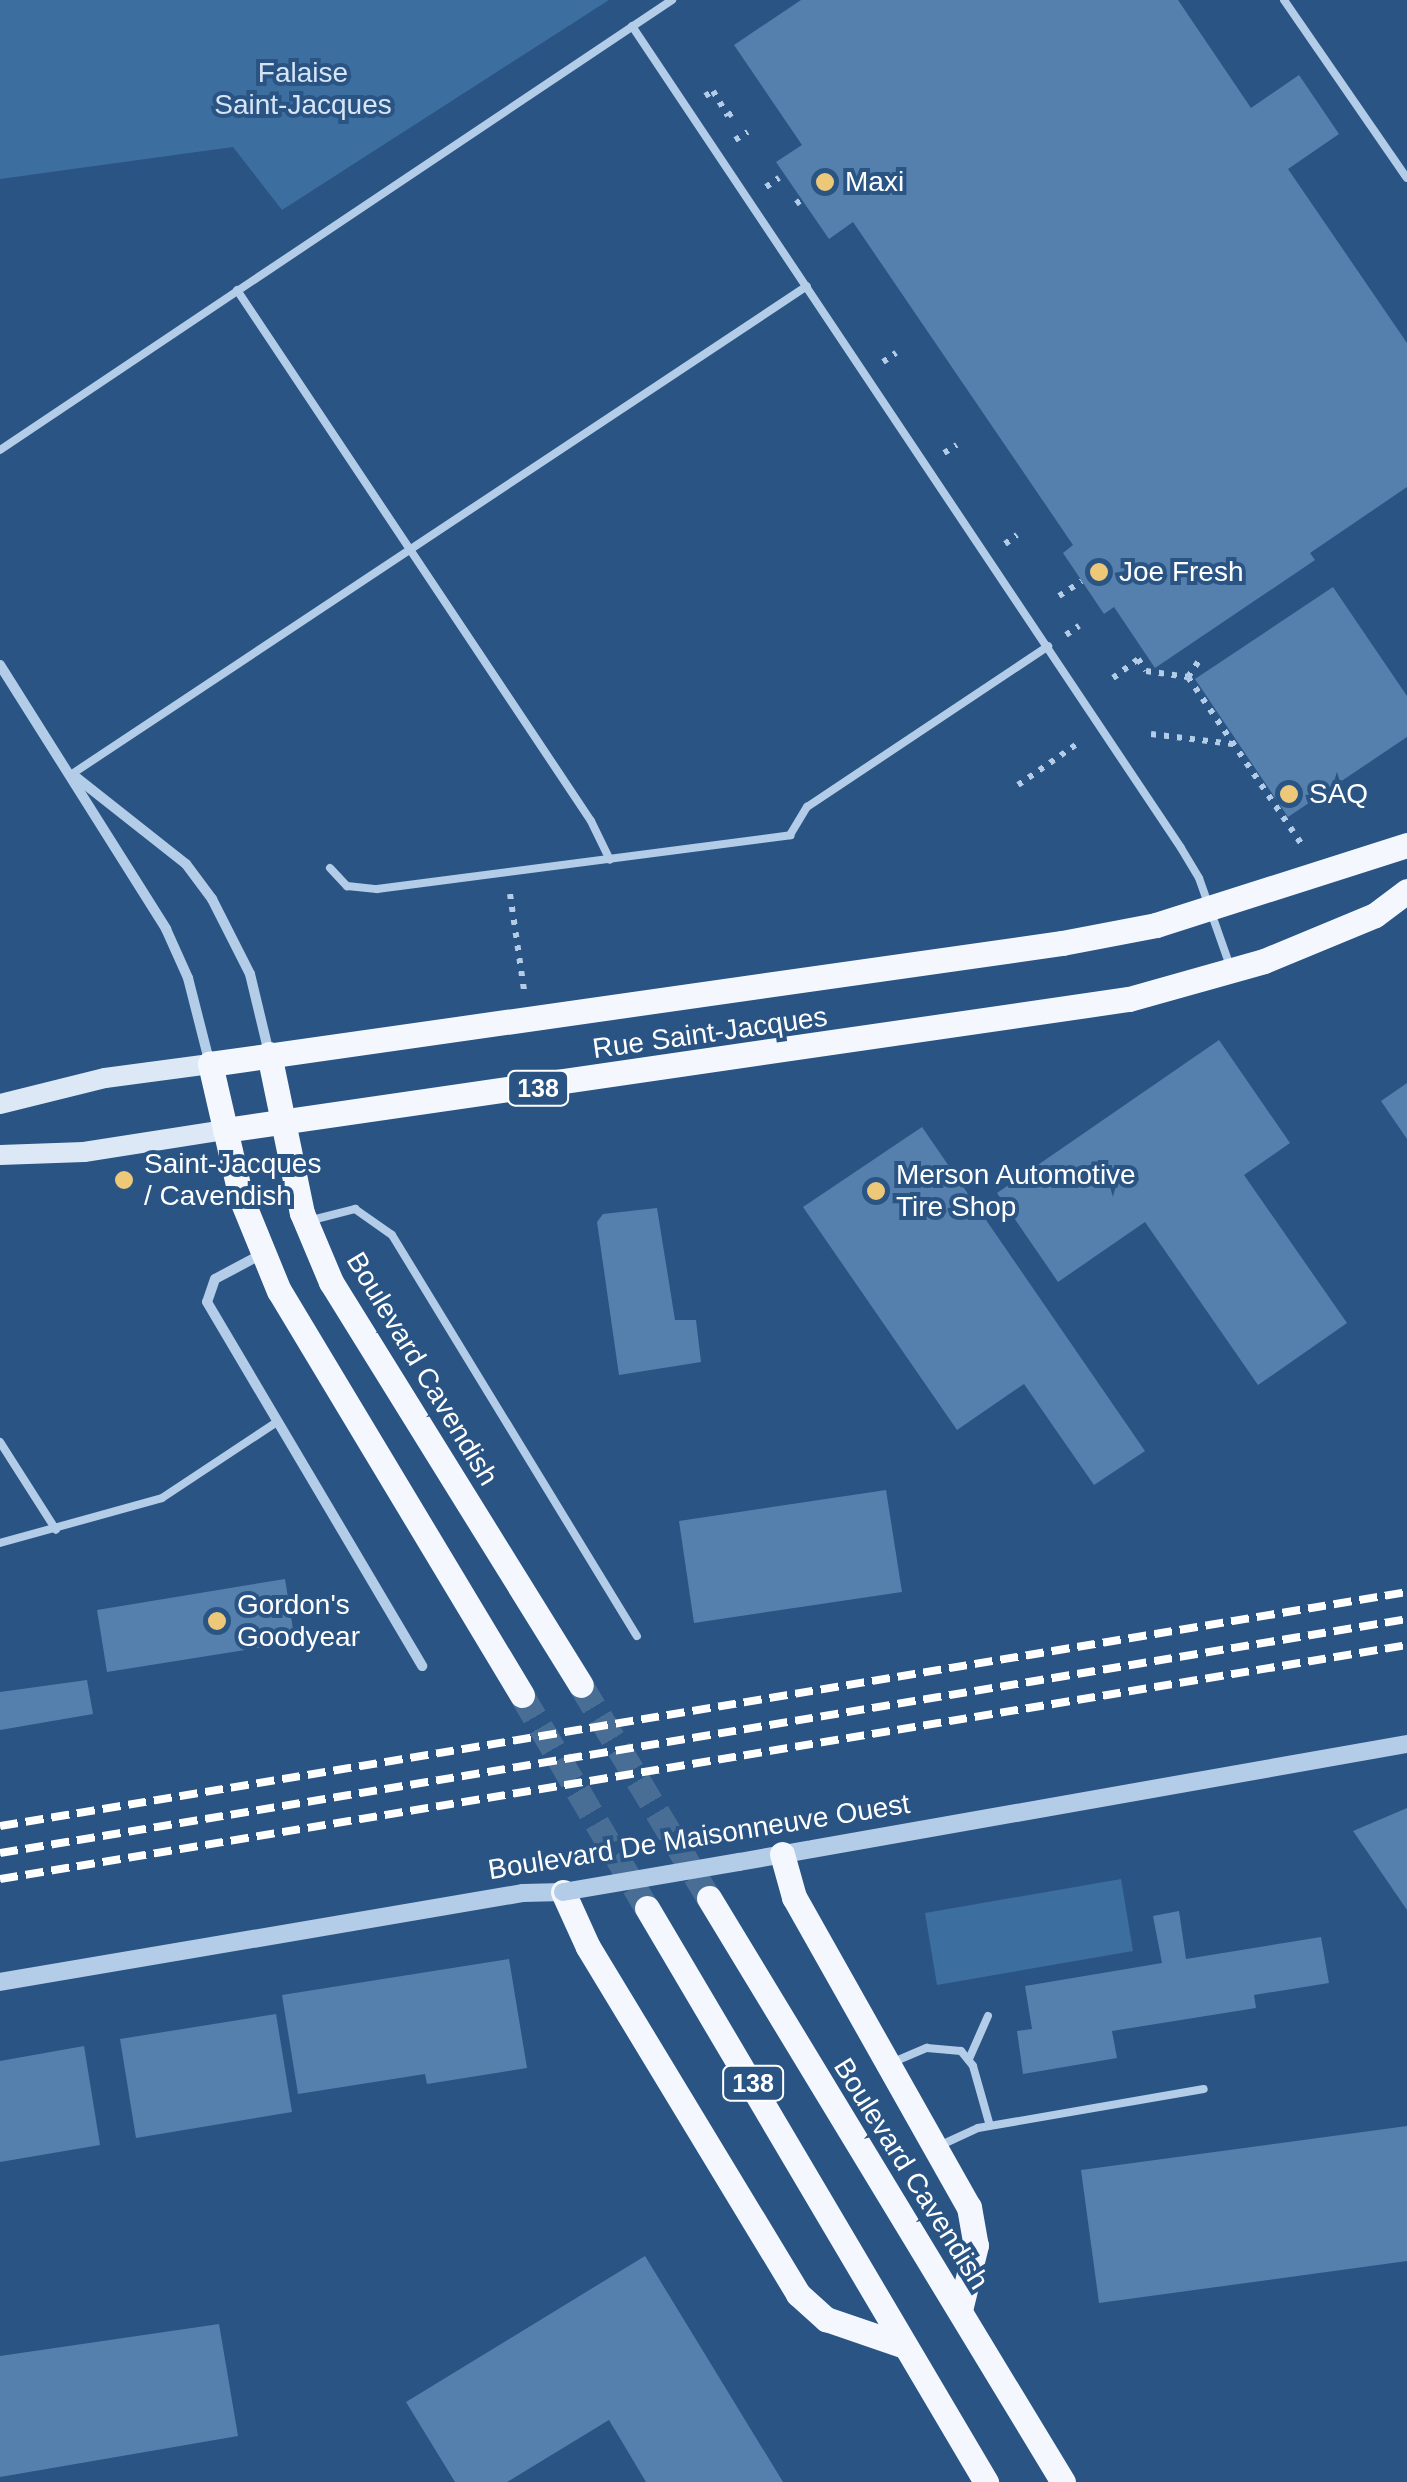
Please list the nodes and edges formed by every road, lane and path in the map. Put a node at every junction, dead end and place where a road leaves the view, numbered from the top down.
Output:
1 (672, 0) edge
2 (1284, 0) edge
3 (632, 26) junction
4 (1407, 178) edge
5 (807, 286) junction
6 (237, 290) junction
7 (0, 450) edge
8 (410, 550) junction
9 (1082, 581) dead end
10 (1059, 596) dead end
11 (1048, 646) junction
12 (1202, 656) dead end
13 (0, 665) edge
14 (1188, 677) junction
15 (1113, 678) dead end
16 (1151, 734) dead end
17 (1077, 744) dead end
18 (1233, 744) junction
19 (72, 774) junction
20 (1018, 785) dead end
21 (1407, 845) edge
22 (1304, 848) dead end
23 (610, 860) junction
24 (330, 868) dead end
25 (1407, 892) edge
26 (1212, 909) junction
27 (514, 926) dead end
28 (1231, 970) junction
29 (524, 991) dead end
30 (269, 1054) junction
31 (210, 1064) junction
32 (0, 1104) edge
33 (281, 1121) junction
34 (225, 1130) junction
35 (0, 1154) edge
36 (306, 1222) junction
37 (263, 1254) junction
38 (277, 1422) junction
39 (0, 1442) edge
40 (56, 1530) junction
41 (0, 1544) edge
42 (638, 1636) dead end
43 (422, 1666) dead end
44 (582, 1685) tunnel mouth
45 (522, 1695) tunnel mouth
46 (1407, 1744) edge
47 (782, 1854) junction
48 (563, 1892) junction
49 (709, 1898) tunnel mouth
50 (647, 1908) tunnel mouth
51 (0, 1982) edge
52 (988, 2016) dead end
53 (969, 2059) junction
54 (889, 2064) junction
55 (1204, 2088) dead end
56 (990, 2126) junction
57 (936, 2148) junction
58 (960, 2310) junction
59 (905, 2346) junction
60 (986, 2482) edge
61 (1063, 2482) edge

1 - 3 lane
2 - 4 lane
3 - 5 lane
3 - 6 lane
5 - 8 lane
5 - 11 lane
6 - 7 lane
6 - 8 lane
8 - 19 lane
8 - 23 lane
9 - 10 path
11 - 23 lane
11 - 26 lane
12 - 14 path
13 - 19 street, Boulevard Cavendish
14 - 15 path
14 - 18 path
16 - 18 path
17 - 20 path
18 - 22 path
19 - 30 street, Boulevard Cavendish
19 - 31 street, Boulevard Cavendish
21 - 26 main road, Rue Saint-Jacques
23 - 24 lane
25 - 28 main road, Rue Saint-Jacques / 138
26 - 28 lane
26 - 30 main road, Rue Saint-Jacques
27 - 29 path
28 - 33 main road, Rue Saint-Jacques / 138
30 - 31 main road, Rue Saint-Jacques
30 - 33 main road, Boulevard Cavendish
31 - 32 main road, Rue Saint-Jacques
31 - 34 main road, Boulevard Cavendish
33 - 34 main road, Rue Saint-Jacques
33 - 36 main road, Boulevard Cavendish
34 - 35 main road, Rue Saint-Jacques
34 - 37 main road, Boulevard Cavendish
36 - 42 lane
36 - 44 main road, Boulevard Cavendish
37 - 38 street
37 - 45 main road, Boulevard Cavendish
38 - 40 lane
38 - 43 street
39 - 40 lane
40 - 41 lane
46 - 47 street, Boulevard De Maisonneuve Ouest
47 - 48 street, Boulevard De Maisonneuve Ouest, bridge
47 - 54 main road
48 - 51 street, Boulevard De Maisonneuve Ouest
48 - 59 main road
49 - 58 main road, Boulevard Cavendish / 138
50 - 59 main road, 138
52 - 53 lane
53 - 54 lane
53 - 56 lane
54 - 57 main road
55 - 56 lane
56 - 57 lane
57 - 58 main road
58 - 61 main road, Boulevard Cavendish / 138
59 - 60 main road, 138

